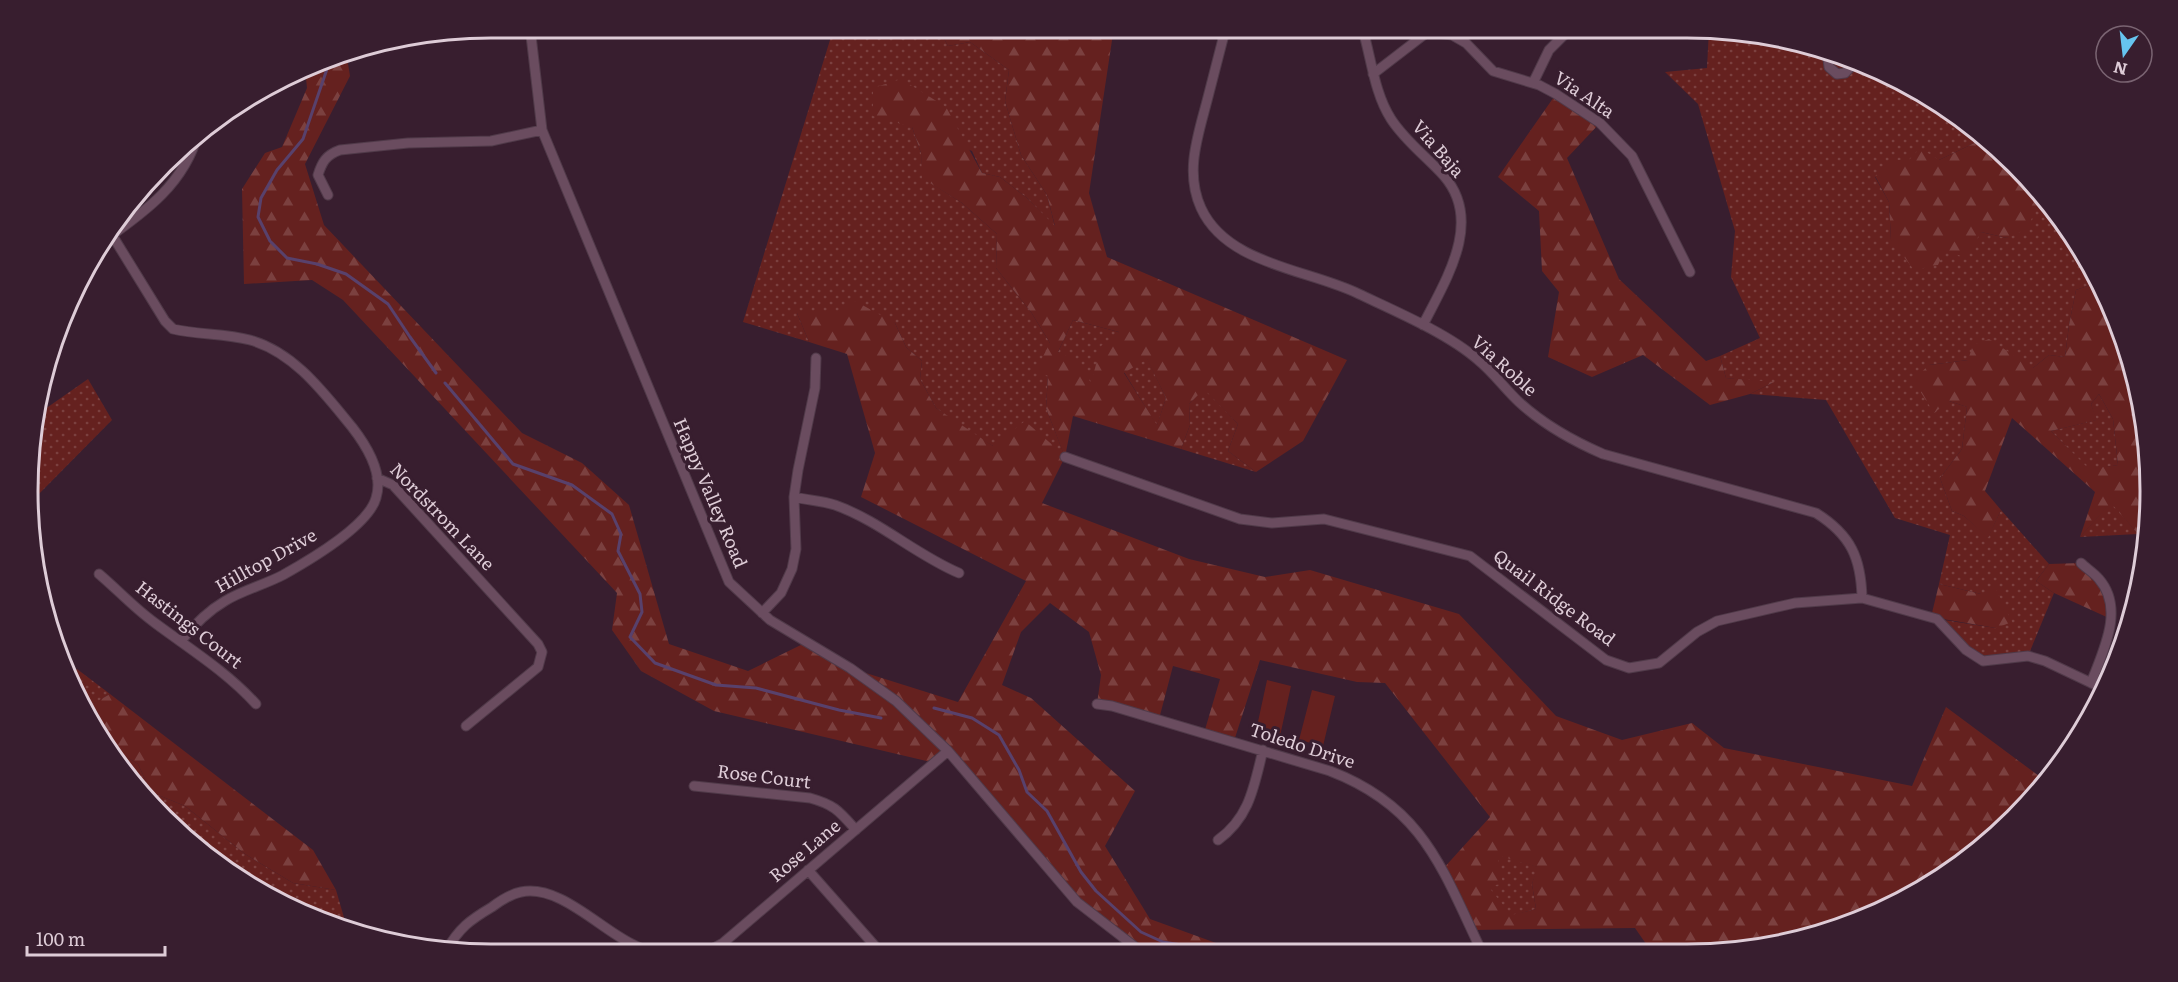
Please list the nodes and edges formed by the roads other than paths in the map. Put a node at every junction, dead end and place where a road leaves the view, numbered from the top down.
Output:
1 (531, 38) edge
2 (1223, 38) edge
3 (1365, 38) edge
4 (1421, 38) edge
5 (1456, 38) edge
6 (1561, 38) edge
7 (1827, 60) edge
8 (1850, 68) edge
9 (1373, 74) junction
10 (1533, 83) junction
11 (542, 130) junction
12 (192, 150) edge
13 (328, 195) dead end
14 (122, 227) edge
15 (111, 243) edge
16 (1690, 272) dead end
17 (1423, 325) junction
18 (816, 358) dead end
19 (1065, 457) dead end
20 (377, 478) junction
21 (794, 498) junction
22 (2081, 563) dead end
23 (959, 573) dead end
24 (99, 574) dead end
25 (1862, 598) junction
26 (762, 613) junction
27 (181, 641) junction
28 (2091, 683) junction
29 (2097, 686) edge
30 (256, 704) dead end
31 (1097, 704) dead end
32 (466, 726) dead end
33 (1263, 750) junction
34 (948, 751) junction
35 (694, 786) dead end
36 (856, 830) junction
37 (1218, 840) dead end
38 (808, 870) junction
39 (452, 943) edge
40 (630, 944) edge
41 (721, 944) edge
42 (873, 944) edge
43 (1131, 944) edge
44 (1478, 944) edge

1 - 11 street, Happy Valley Road
2 - 17 street, Via Roble
3 - 9 street, Via Baja
4 - 9 street, Via Alta
5 - 10 street, Via Alta
6 - 10 street
7 - 8 street
9 - 17 street, Via Baja
10 - 16 street, Via Alta
11 - 13 street
11 - 26 street, Happy Valley Road
12 - 14 street
15 - 20 street, Nordstrom Lane
17 - 25 street, Via Roble
18 - 21 street
19 - 25 street, Quail Ridge Road
20 - 27 street, Hilltop Drive
20 - 32 street, Nordstrom Lane
21 - 23 street
21 - 26 street
22 - 28 street
24 - 27 street, Hastings Court
25 - 28 street, Quail Ridge Road
26 - 34 street, Happy Valley Road
27 - 30 street, Hastings Court
28 - 29 street, Quail Ridge Road
31 - 33 street, Toledo Drive
33 - 37 street
33 - 44 street, Toledo Drive
34 - 36 street, Rose Lane
34 - 43 street, Happy Valley Road
35 - 36 street, Rose Court
36 - 38 street, Rose Lane
38 - 41 street, Rose Lane
38 - 42 street
39 - 40 street

